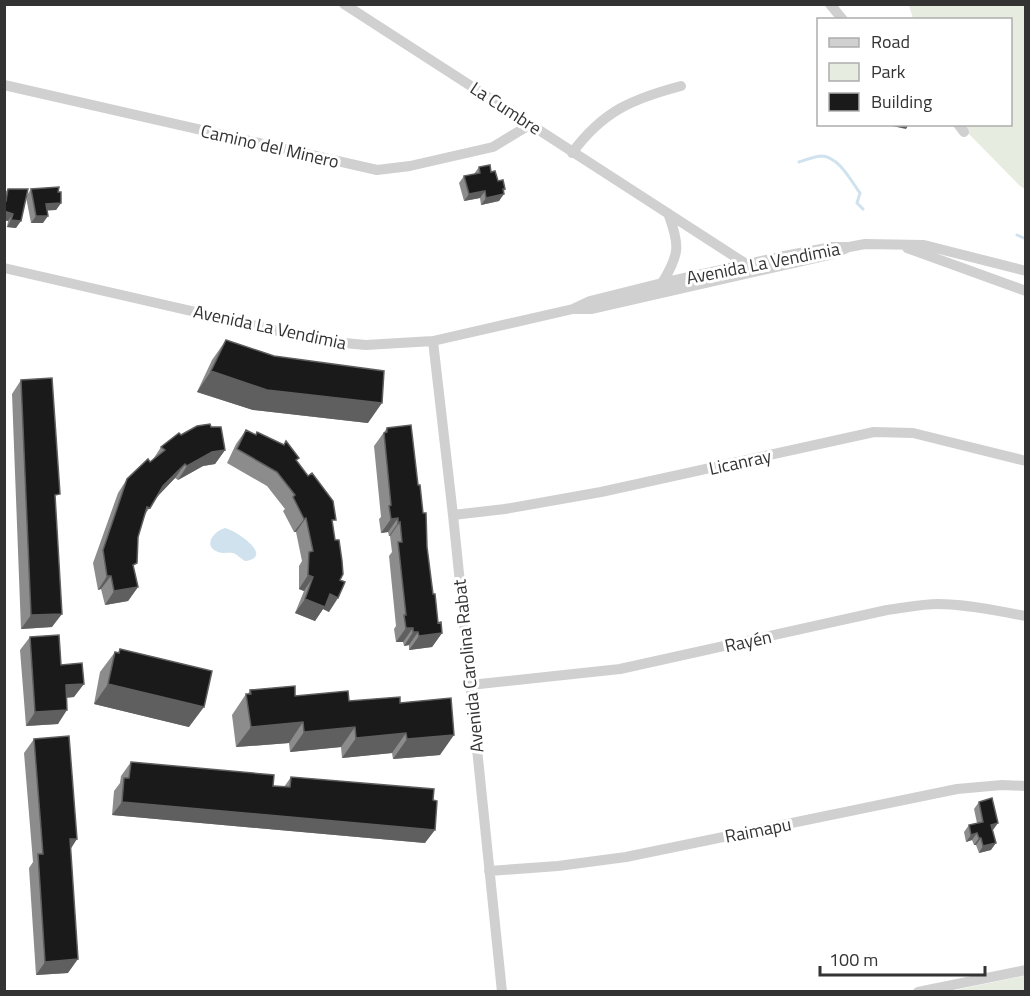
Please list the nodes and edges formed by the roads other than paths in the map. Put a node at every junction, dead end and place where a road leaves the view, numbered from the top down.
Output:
1 (344, 4) edge
2 (830, 4) edge
3 (841, 18) edge
4 (4, 85) edge
5 (681, 86) dead end
6 (531, 124) junction
7 (572, 153) junction
8 (668, 213) junction
9 (892, 244) junction
10 (849, 247) junction
11 (979, 258) junction
12 (746, 264) junction
13 (4, 268) edge
14 (757, 271) junction
15 (1026, 271) edge
16 (662, 283) junction
17 (1026, 290) edge
18 (573, 309) junction
19 (433, 341) junction
20 (1026, 461) edge
21 (453, 515) junction
22 (1026, 616) edge
23 (470, 685) junction
24 (1026, 786) edge
25 (489, 871) junction
26 (1026, 970) edge
27 (502, 992) edge
28 (918, 992) edge

1 - 6 street, La Cumbre
2 - 3 street
4 - 6 street, Camino del Minero
5 - 7 street
6 - 7 street, La Cumbre
7 - 8 street, La Cumbre
8 - 12 street, La Cumbre
8 - 16 street
9 - 10 street, Avenida La Vendimia
9 - 11 street, Avenida La Vendimia
9 - 17 street
10 - 12 street, Avenida La Vendimia
10 - 14 street, Avenida La Vendimia
11 - 15 street, Avenida La Vendimia
11 - 17 street
12 - 14 street, La Cumbre
12 - 16 street, Avenida La Vendimia
13 - 19 street, Avenida La Vendimia
14 - 18 street, Avenida La Vendimia
16 - 18 street, Avenida La Vendimia
18 - 19 street, Avenida La Vendimia
19 - 21 street, Avenida Carolina Rabat
20 - 21 street, Licanray
21 - 23 street, Avenida Carolina Rabat
22 - 23 street, Rayén
23 - 25 street, Avenida Carolina Rabat
24 - 25 street, Raimapu
25 - 27 street, Avenida Carolina Rabat
26 - 28 street

